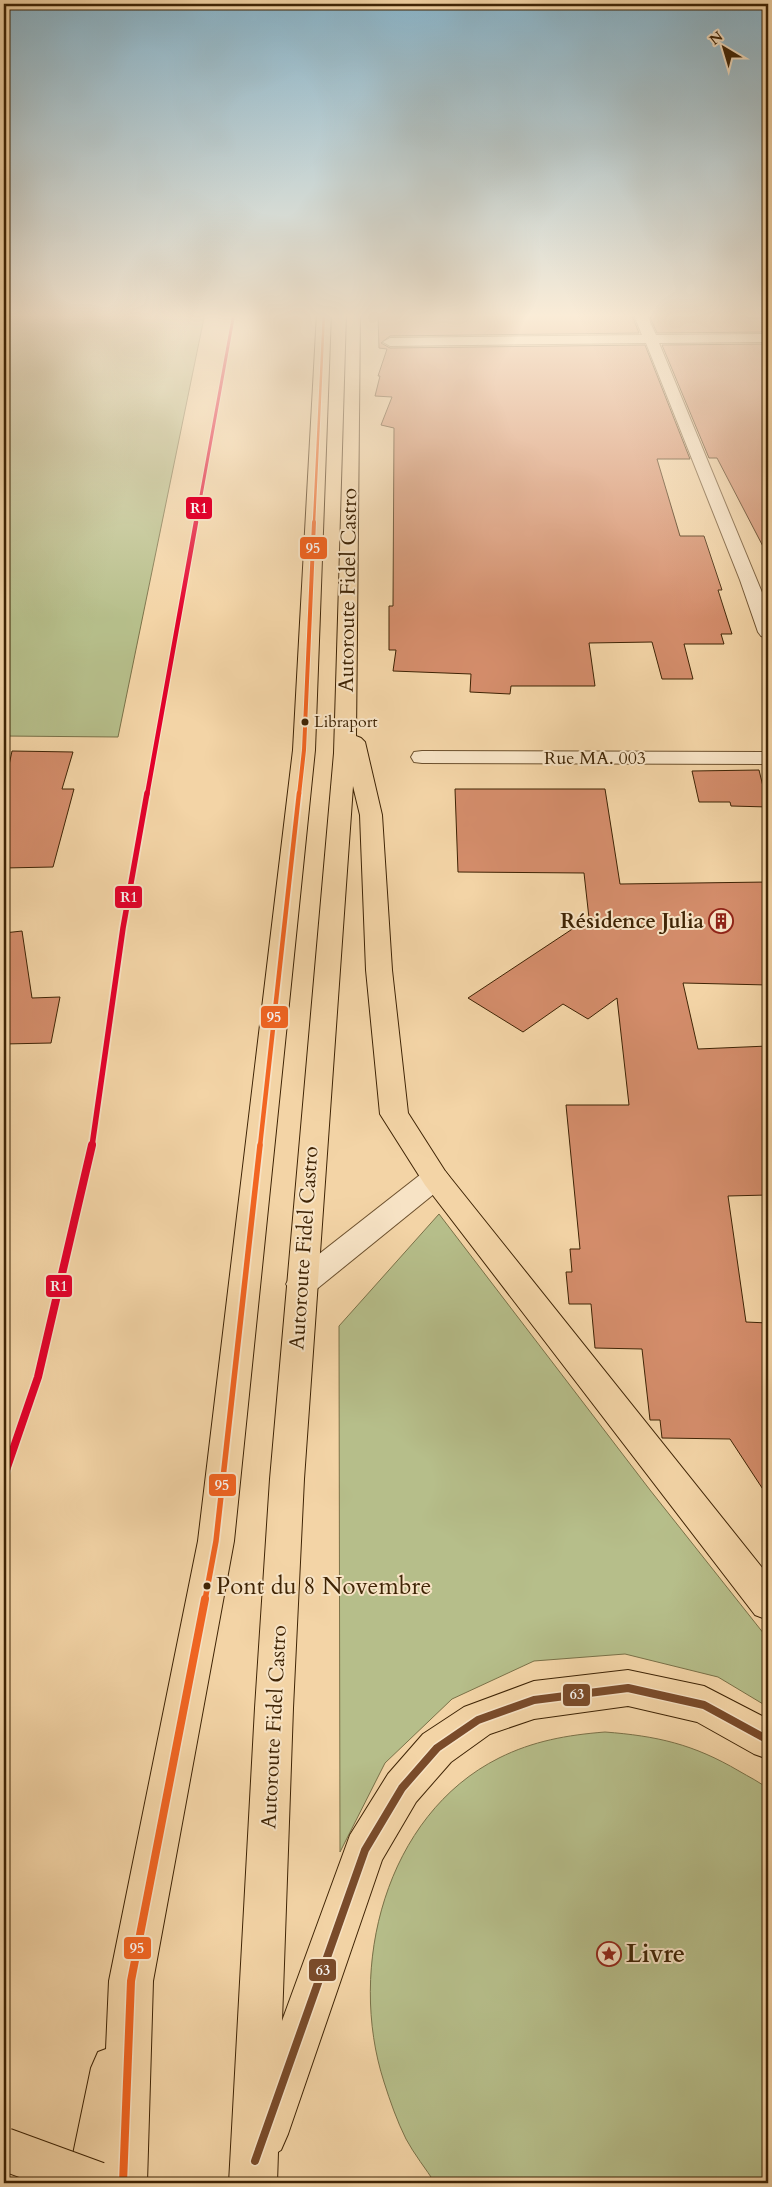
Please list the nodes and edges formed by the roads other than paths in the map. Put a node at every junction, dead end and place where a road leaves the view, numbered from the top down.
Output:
1 (319, 415) edge
2 (351, 415) edge
3 (683, 415) edge
4 (768, 632) edge
5 (345, 701) junction
6 (422, 757) dead end
7 (768, 758) edge
8 (435, 1178) junction
9 (302, 1284) junction
10 (768, 1603) edge
11 (768, 1740) edge
12 (131, 1981) junction
13 (4, 2149) edge
14 (254, 2172) edge
15 (91, 2183) edge
16 (97, 2183) edge
17 (123, 2183) edge

1 - 12 main road, Autoroute Fidel Castro
2 - 5 main road, Autoroute Fidel Castro
3 - 4 street
5 - 8 main road
5 - 9 main road, Autoroute Fidel Castro
6 - 7 street, Rue MA. 003
8 - 9 street
8 - 10 main road
9 - 14 main road, Autoroute Fidel Castro
11 - 14 main road
12 - 15 main road
12 - 17 main road, Autoroute Fidel Castro
13 - 16 main road, bridge

